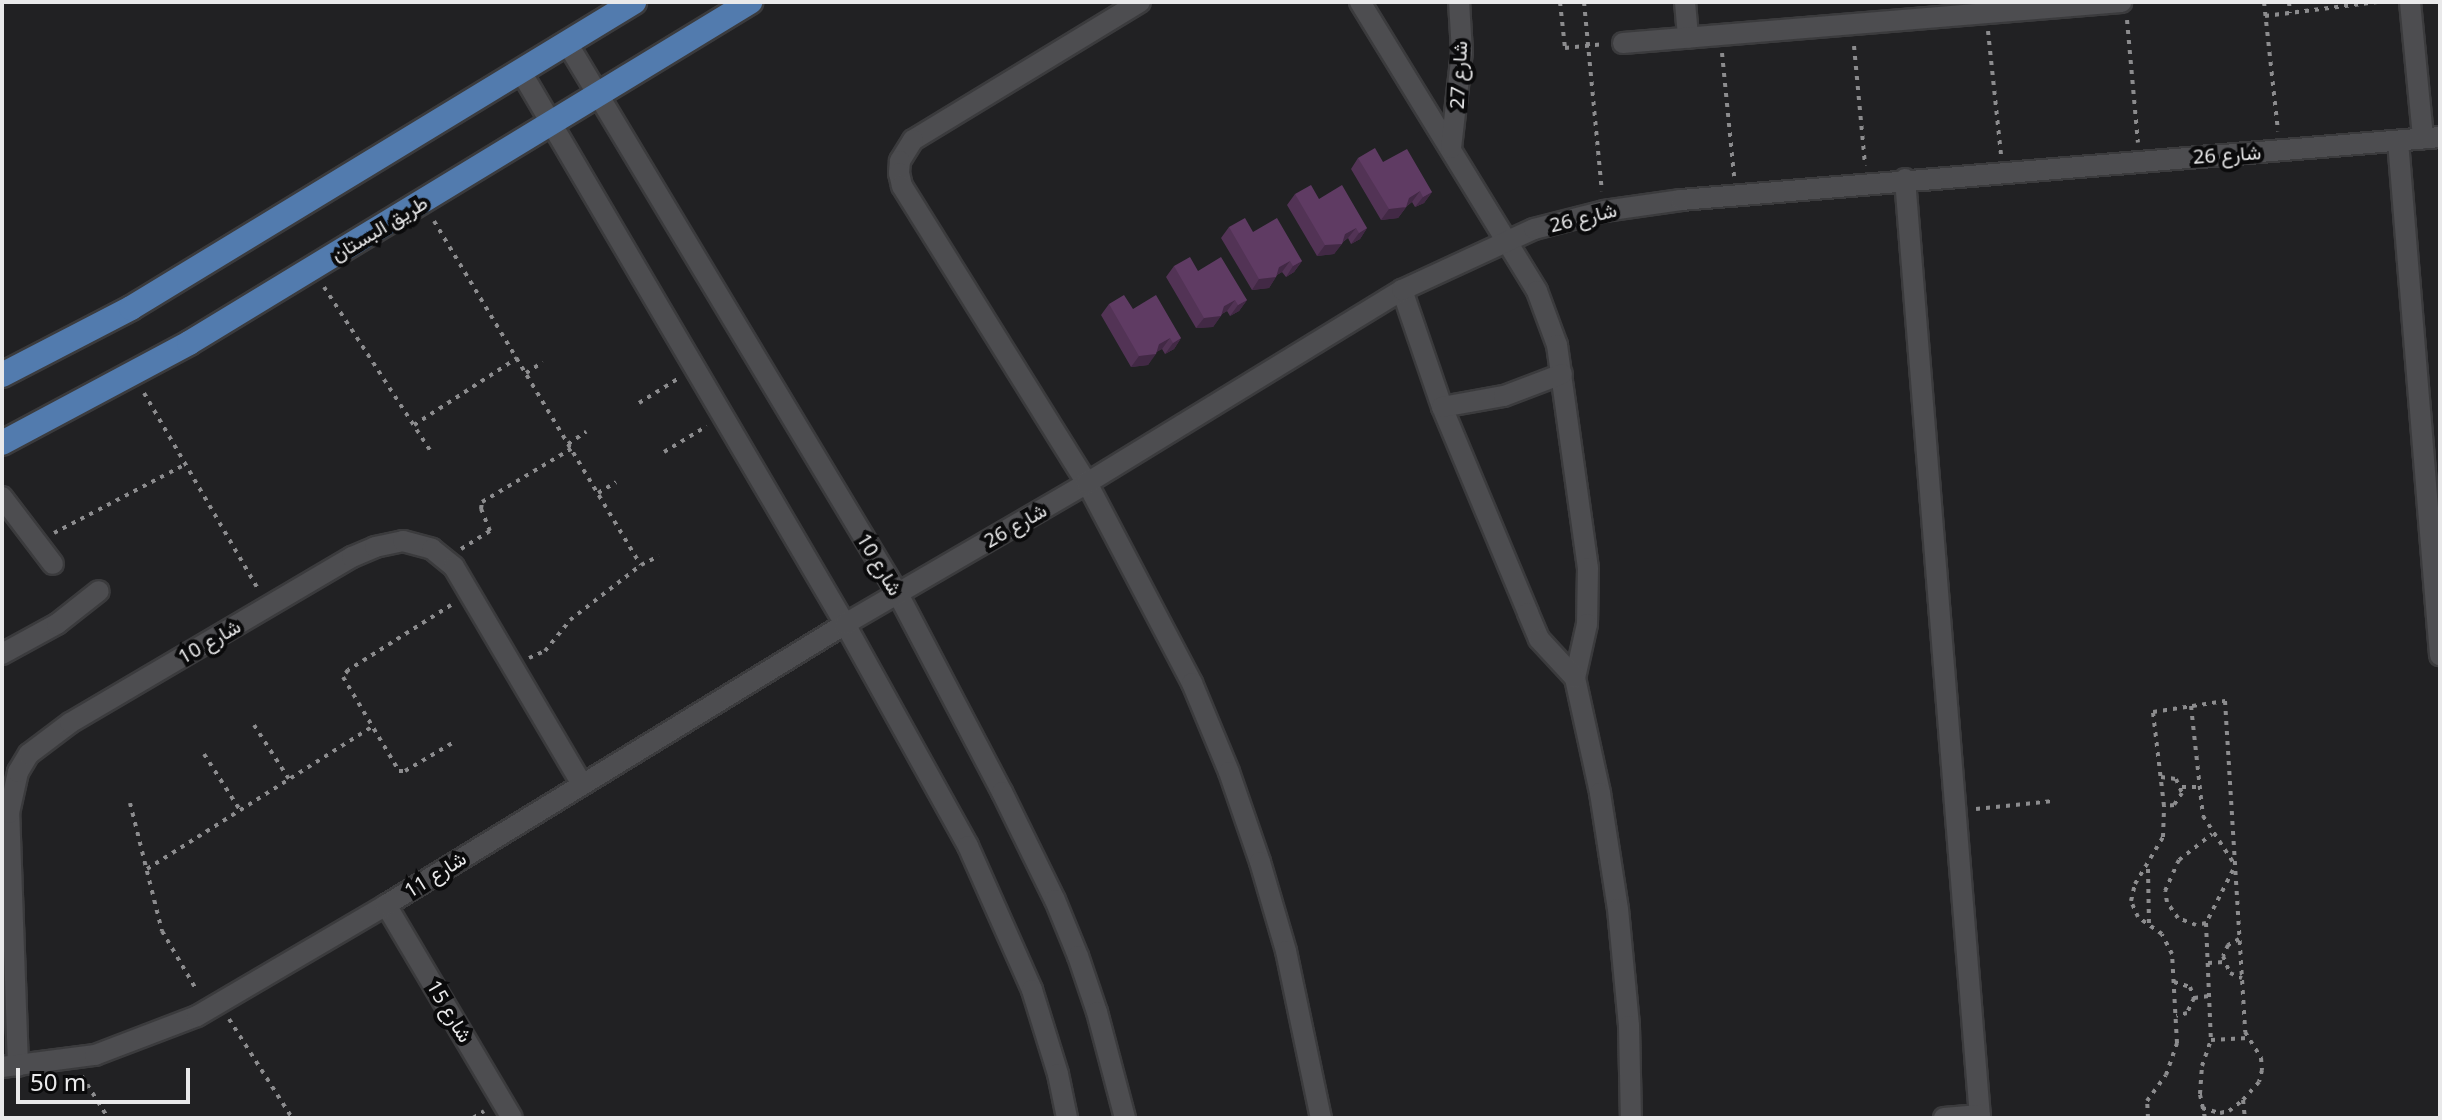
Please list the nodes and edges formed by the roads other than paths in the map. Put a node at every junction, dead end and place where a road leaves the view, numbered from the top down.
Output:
1 (634, 2) edge
2 (750, 2) edge
3 (1140, 2) edge
4 (1360, 2) edge
5 (1459, 2) edge
6 (1685, 2) edge
7 (2410, 2) edge
8 (1923, 10) edge
9 (2124, 10) edge
10 (1688, 38) junction
11 (567, 43) junction
12 (1623, 43) road end
13 (520, 70) junction
14 (599, 95) junction
15 (552, 124) junction
16 (2432, 138) edge
17 (2398, 141) junction
18 (1451, 148) junction
19 (1905, 179) junction
20 (1507, 240) junction
21 (1402, 290) junction
22 (1562, 374) junction
23 (2, 375) edge
24 (1442, 407) junction
25 (2, 443) edge
26 (2432, 456) edge
27 (1087, 483) junction
28 (2, 497) edge
29 (53, 564) dead end
30 (99, 591) dead end
31 (898, 594) junction
32 (845, 624) junction
33 (2, 654) edge
34 (2440, 655) edge
35 (1575, 678) junction
36 (582, 784) junction
37 (386, 905) junction
38 (10, 1067) edge
39 (1980, 1117) edge
40 (512, 1118) edge
41 (1067, 1118) edge
42 (1125, 1118) edge
43 (1321, 1118) edge
44 (1631, 1118) edge
45 (1944, 1118) edge

1 - 11 main road
2 - 14 main road, طريق البستان
3 - 27 street
4 - 18 street
5 - 18 street, شارع 27
6 - 10 street
7 - 16 street
8 - 9 street
8 - 10 street
10 - 12 street
11 - 13 main road
11 - 14 street, شارع 10
13 - 15 street
13 - 23 main road
14 - 15 main road, طريق البستان
14 - 31 street, شارع 10
15 - 25 main road, طريق البستان
15 - 32 street
16 - 17 street, شارع 26
17 - 19 street, شارع 26
17 - 26 street
18 - 20 street
19 - 20 street, شارع 26
19 - 39 street
20 - 21 street, شارع 26
20 - 22 street
21 - 24 street
21 - 27 street, شارع 26
22 - 24 street
22 - 35 street
24 - 35 street
26 - 34 street
27 - 31 street, شارع 26
27 - 43 street
28 - 29 street
30 - 33 street
31 - 32 street, شارع 26
31 - 42 street, شارع 10
32 - 36 street, شارع 11
32 - 41 street
35 - 44 street
36 - 37 street, شارع 11
36 - 38 street, شارع 10
37 - 38 street, شارع 11
37 - 40 street, شارع 15
39 - 45 street

